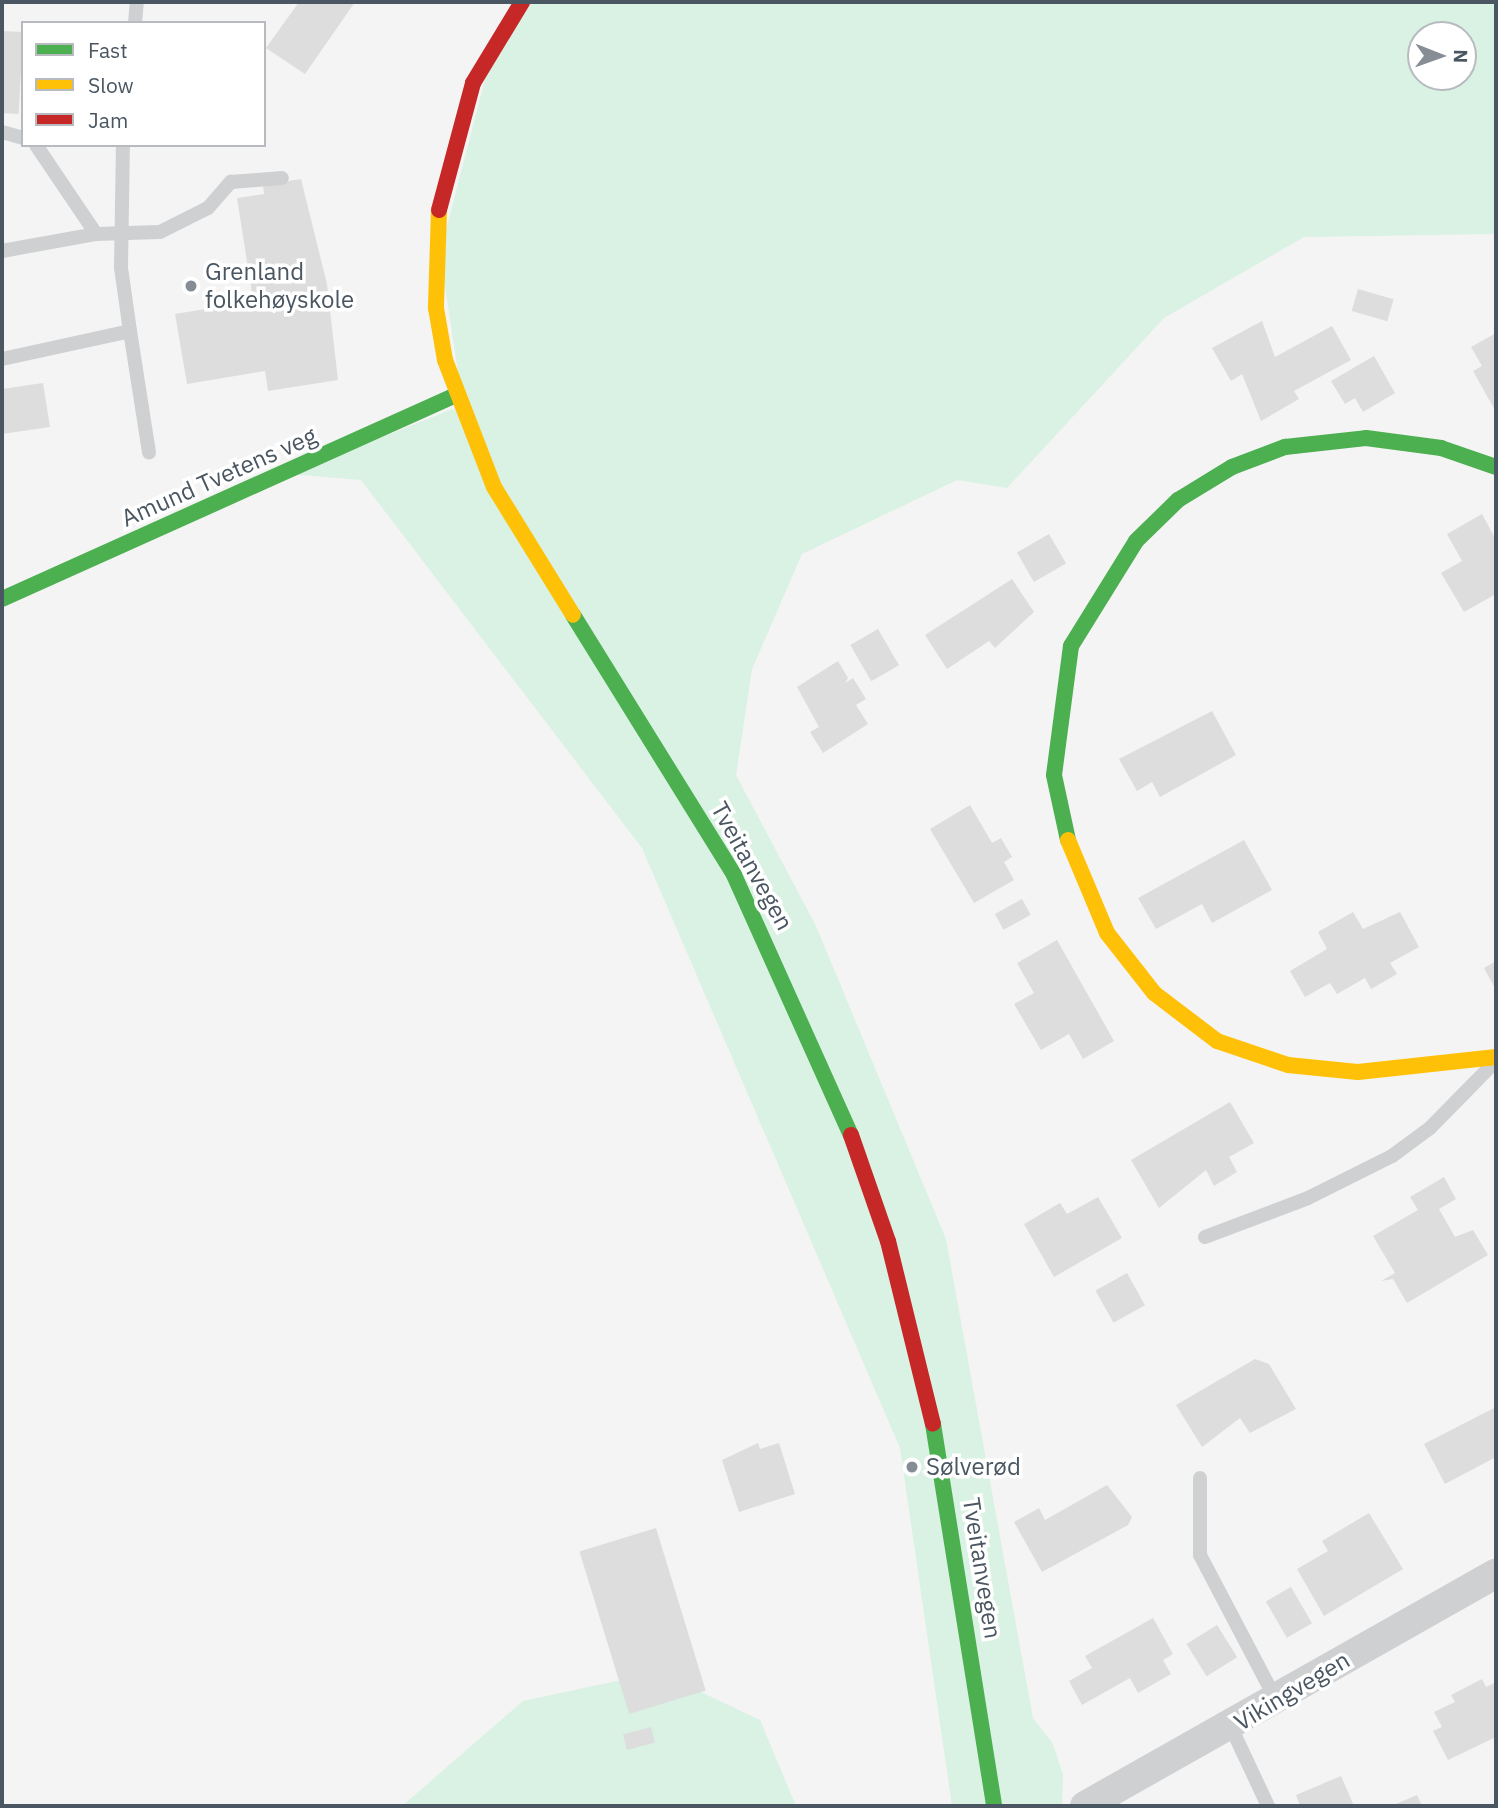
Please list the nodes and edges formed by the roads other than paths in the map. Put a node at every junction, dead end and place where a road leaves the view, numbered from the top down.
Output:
1 (138, 2) edge
2 (522, 2) edge
3 (135, 21) edge
4 (2, 132) edge
5 (21, 137) edge
6 (37, 147) edge
7 (123, 147) edge
8 (282, 178) dead end
9 (120, 233) junction
10 (96, 234) junction
11 (2, 251) edge
12 (130, 331) junction
13 (2, 359) edge
14 (455, 395) junction
15 (149, 453) dead end
16 (1496, 467) edge
17 (2, 599) edge
18 (1496, 1058) edge
19 (1205, 1237) dead end
20 (1200, 1478) dead end
21 (1496, 1573) edge
22 (1276, 1700) junction
23 (1231, 1727) junction
24 (994, 1806) edge
25 (1086, 1806) edge
26 (1268, 1806) edge

1 - 3 lane
2 - 14 main road, Tveitanvegen
4 - 5 lane
6 - 10 lane
7 - 9 lane
8 - 9 lane
9 - 10 lane
9 - 12 lane
10 - 11 lane
12 - 13 lane
12 - 15 lane
14 - 17 main road, Amund Tvetens veg
14 - 24 main road, Tveitanvegen
16 - 18 main road
18 - 19 lane
20 - 22 lane
21 - 22 street, Vikingvegen
22 - 23 street, Vikingvegen
23 - 25 street, Vikingvegen
23 - 26 lane

